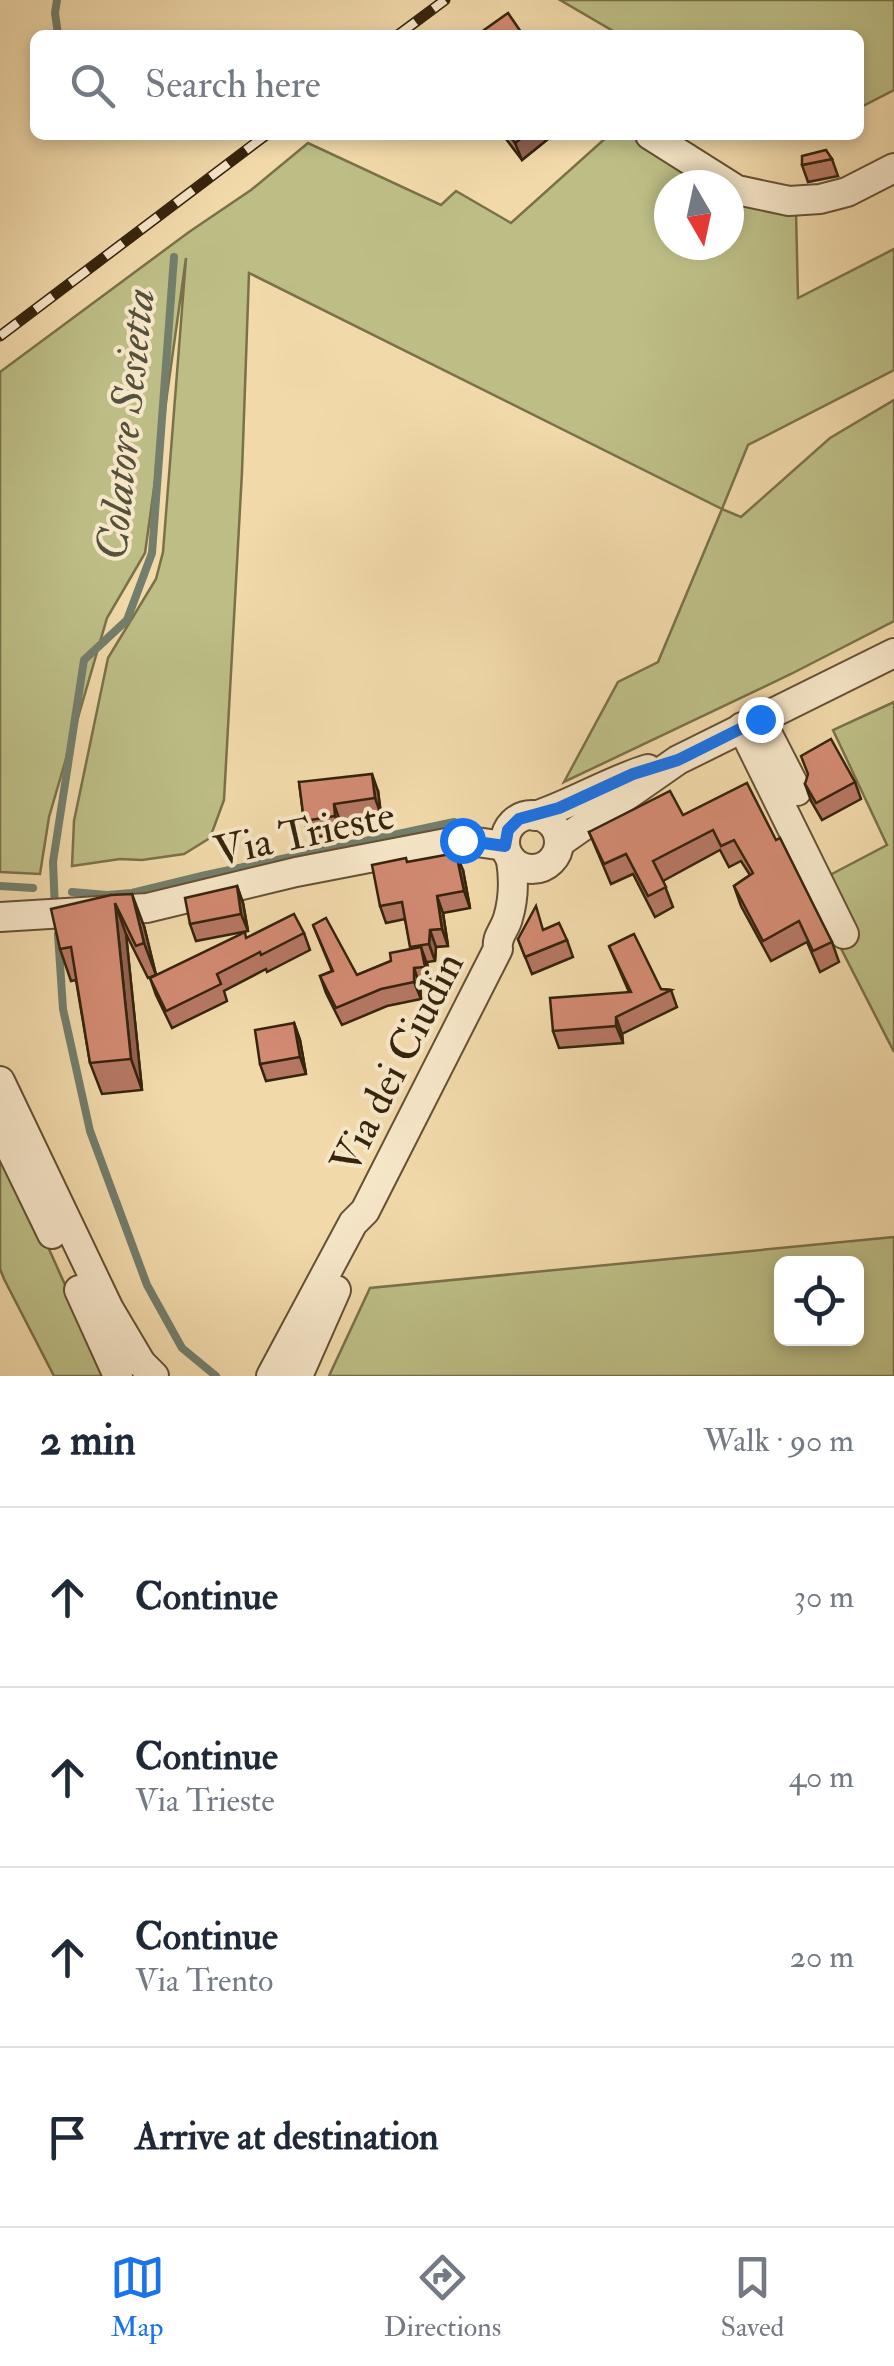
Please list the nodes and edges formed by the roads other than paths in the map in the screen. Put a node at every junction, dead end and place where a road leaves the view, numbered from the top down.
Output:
1 (658, 140) edge
2 (894, 168) edge
3 (894, 653) edge
4 (751, 723) junction
5 (678, 760) junction
6 (797, 791) dead end
7 (535, 816) junction
8 (508, 853) junction
9 (553, 854) junction
10 (0, 917) edge
11 (844, 934) dead end
12 (498, 949) junction
13 (0, 1081) edge
14 (0, 1127) edge
15 (365, 1211) junction
16 (118, 1376) edge
17 (154, 1376) edge
18 (271, 1376) edge
19 (298, 1376) edge

1 - 2 street
3 - 4 street
4 - 5 street
4 - 6 street
4 - 11 street
5 - 7 street
5 - 9 street
7 - 8 street
7 - 9 street
8 - 9 street
8 - 10 street, Via Trieste
8 - 12 street, Via dei Ciudin
9 - 12 street, Via dei Ciudin
12 - 15 street, Via dei Ciudin
13 - 17 street
14 - 16 street
15 - 18 street, Via dei Ciudin
15 - 19 street, Via dei Ciudin

